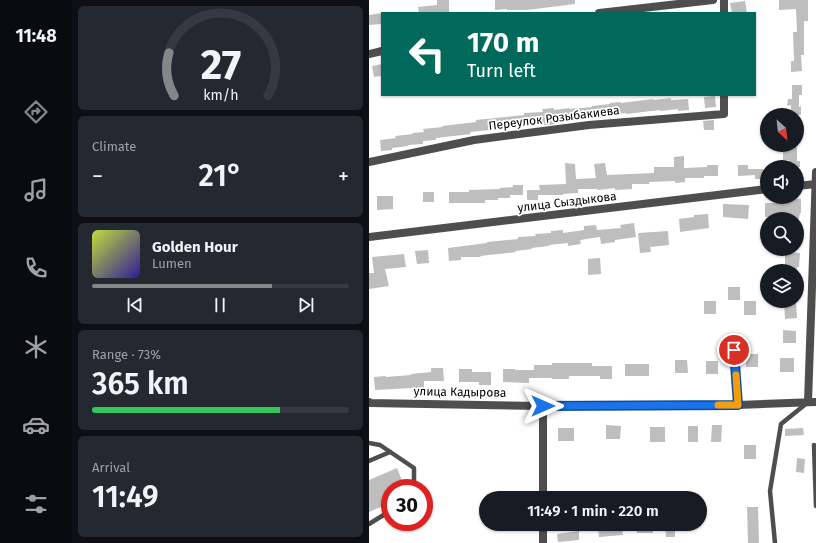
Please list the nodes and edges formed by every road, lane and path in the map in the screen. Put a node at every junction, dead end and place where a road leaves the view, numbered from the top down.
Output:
1 (713, 0) edge
2 (724, 0) edge
3 (608, 12) edge
4 (724, 12) edge
5 (381, 51) edge
6 (369, 54) edge
7 (724, 96) edge
8 (369, 162) edge
9 (816, 172) edge
10 (816, 184) edge
11 (804, 185) edge
12 (760, 191) edge
13 (369, 237) edge
14 (733, 336) dead end
15 (369, 402) edge
16 (812, 402) edge
17 (738, 405) junction
18 (543, 406) junction
19 (369, 443) edge
20 (814, 445) dead end
21 (390, 452) junction
22 (369, 461) edge
23 (414, 479) edge
24 (543, 491) edge
25 (816, 506) edge
26 (381, 517) edge
27 (369, 524) edge
28 (543, 531) edge
29 (543, 543) edge
30 (775, 543) edge

1 - 3 street
2 - 4 street
5 - 6 street
7 - 8 street, Переулок Розыбакиева
9 - 10 street
10 - 11 street
10 - 16 street
12 - 13 street, улица Сыздыкова
14 - 17 lane
15 - 18 street, улица Кадырова
16 - 17 street, улица Кадырова
16 - 30 lane
17 - 18 street, улица Кадырова
18 - 24 street
19 - 21 lane
20 - 25 lane
21 - 22 lane
21 - 23 lane
26 - 27 lane
28 - 29 street

